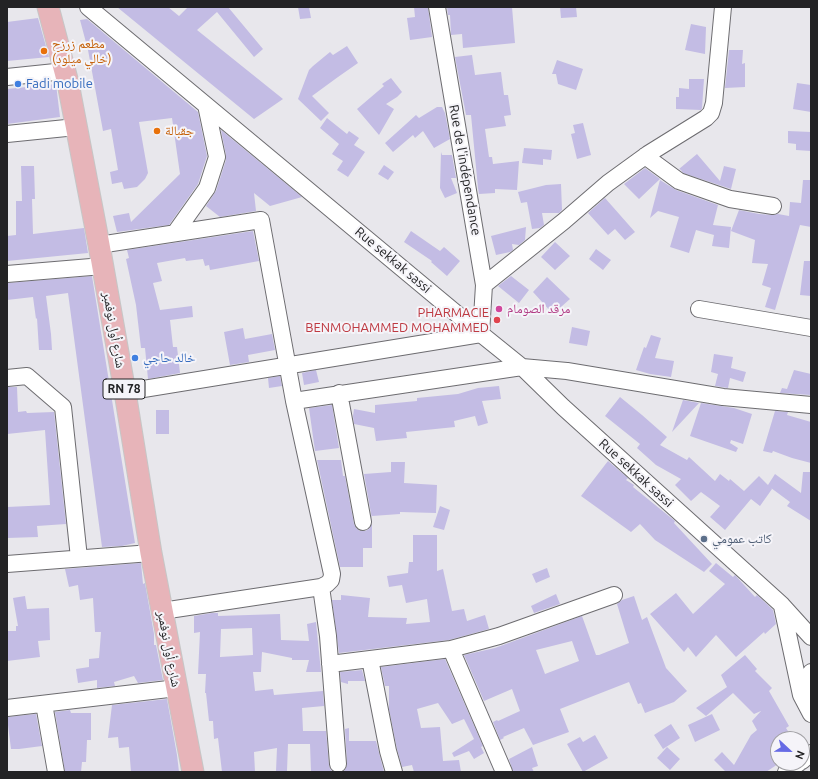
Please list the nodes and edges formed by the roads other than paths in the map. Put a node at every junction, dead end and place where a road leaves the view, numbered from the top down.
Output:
1 (48, 7) edge
2 (88, 7) edge
3 (437, 7) edge
4 (723, 7) edge
5 (65, 71) junction
6 (7, 77) edge
7 (206, 105) junction
8 (76, 127) junction
9 (7, 134) edge
10 (645, 156) junction
11 (773, 206) dead end
12 (175, 233) junction
13 (99, 245) junction
14 (103, 266) junction
15 (7, 274) edge
16 (484, 285) junction
17 (699, 308) dead end
18 (811, 328) edge
19 (481, 334) junction
20 (287, 365) junction
21 (522, 366) junction
22 (7, 378) edge
23 (125, 392) junction
24 (339, 393) junction
25 (294, 401) junction
26 (811, 405) edge
27 (363, 522) dead end
28 (151, 553) junction
29 (79, 558) junction
30 (7, 564) edge
31 (321, 587) junction
32 (614, 595) dead end
33 (782, 605) junction
34 (162, 611) junction
35 (811, 637) edge
36 (451, 649) junction
37 (370, 660) junction
38 (330, 664) junction
39 (811, 672) edge
40 (177, 688) junction
41 (801, 695) junction
42 (44, 704) junction
43 (7, 708) edge
44 (811, 714) edge
45 (338, 764) dead end
46 (56, 772) edge
47 (193, 772) edge
48 (394, 772) edge
49 (504, 772) edge

1 - 5 main road, شارع أول نوفمبر / RN 78
2 - 7 street, Rue sekkak sassi
3 - 16 street, Rue de l'indépendance
4 - 10 street
5 - 6 street
5 - 8 main road, شارع أول نوفمبر / RN 78
7 - 12 street
7 - 19 street, Rue sekkak sassi
8 - 9 street
8 - 13 main road, شارع أول نوفمبر / RN 78
10 - 11 street
10 - 16 street
12 - 13 street
12 - 20 street
13 - 14 main road, شارع أول نوفمبر / RN 78
14 - 15 street
14 - 23 main road, شارع أول نوفمبر / RN 78
16 - 19 street, Rue de l'indépendance
17 - 18 street
19 - 20 street
19 - 21 street, Rue sekkak sassi
20 - 23 street
20 - 25 street
21 - 24 street
21 - 26 street
21 - 33 street, Rue sekkak sassi
22 - 29 street
23 - 28 main road, شارع أول نوفمبر / RN 78
24 - 25 street
24 - 27 street
25 - 31 street
28 - 29 street
28 - 34 main road, شارع أول نوفمبر / RN 78
29 - 30 street
31 - 34 street
31 - 38 street
32 - 36 street
33 - 35 street, Rue sekkak sassi
33 - 41 street
34 - 40 main road, شارع أول نوفمبر / RN 78
36 - 37 street
36 - 49 street
37 - 38 street
37 - 48 street
38 - 45 street
39 - 41 street
40 - 42 street
40 - 47 main road, شارع أول نوفمبر / RN 78
41 - 44 street
42 - 43 street
42 - 46 street

